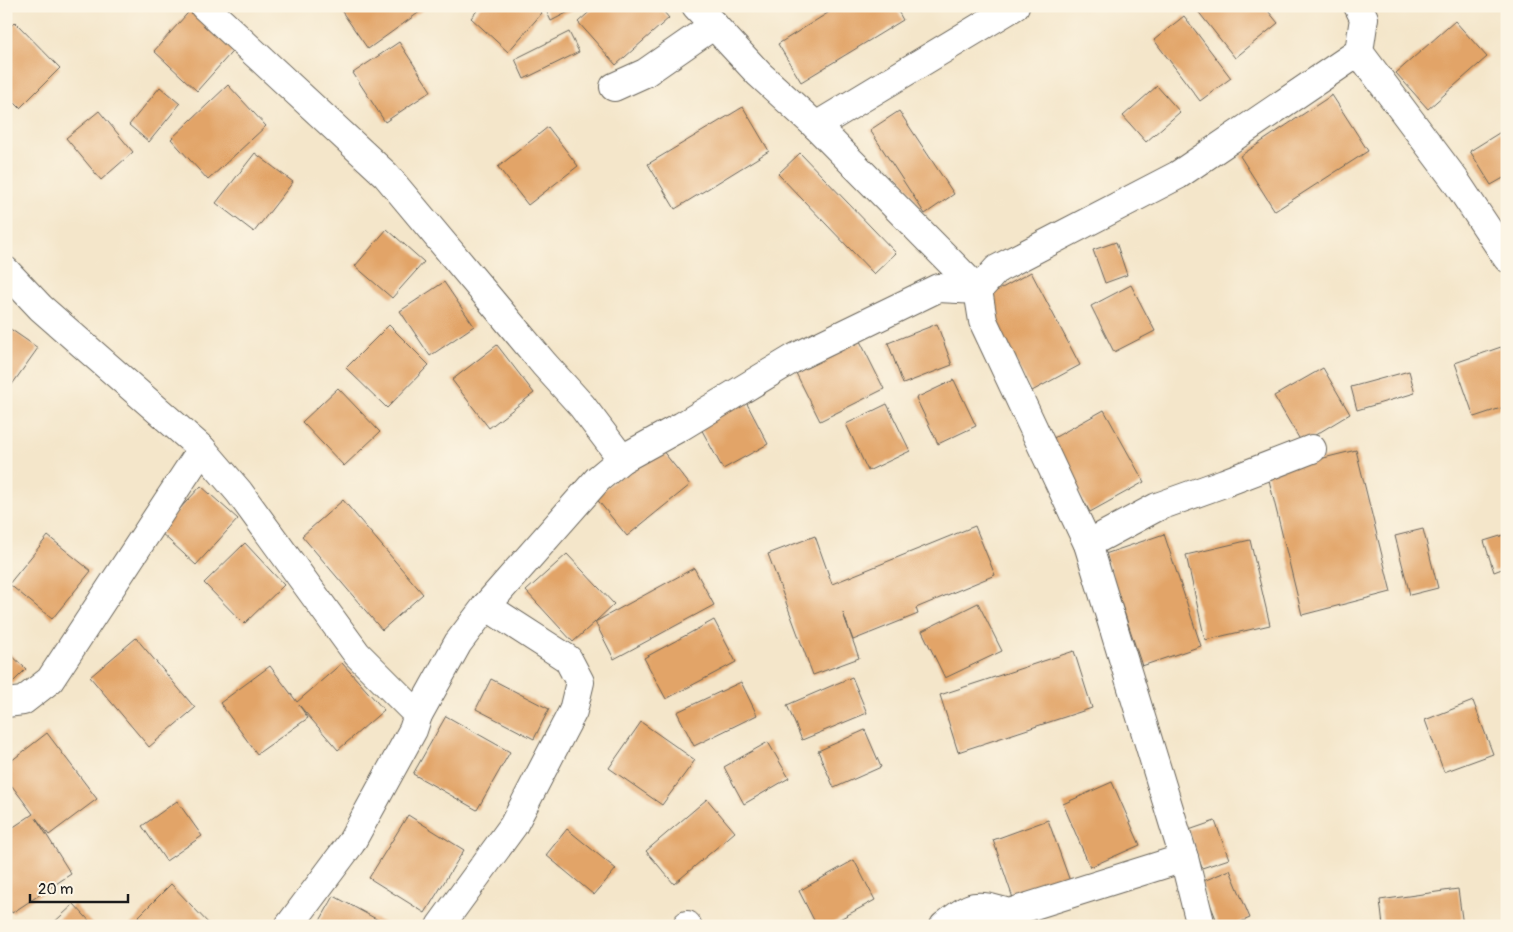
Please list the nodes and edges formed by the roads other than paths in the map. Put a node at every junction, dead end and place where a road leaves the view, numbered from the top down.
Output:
1 (1015, 6) edge
2 (1367, 10) edge
3 (221, 11) edge
4 (705, 15) edge
5 (1359, 52) junction
6 (614, 87) dead end
7 (816, 126) junction
8 (1507, 258) edge
9 (6, 272) edge
10 (978, 290) junction
11 (202, 449) junction
12 (1312, 449) dead end
13 (622, 459) junction
14 (1088, 544) junction
15 (486, 606) junction
16 (6, 703) edge
17 (418, 715) junction
18 (1184, 858) junction
19 (1012, 919) edge
20 (289, 926) edge
21 (440, 926) edge
22 (944, 926) edge
23 (1201, 926) edge

1 - 7 street
2 - 5 street
3 - 13 street
4 - 6 street
4 - 7 street
5 - 8 street
5 - 10 street
7 - 10 street
9 - 11 street
10 - 13 street
10 - 14 street
11 - 16 street
11 - 17 street
12 - 14 street
13 - 15 street
14 - 18 street
15 - 17 street
15 - 21 street
17 - 20 street
18 - 19 street
18 - 23 street
19 - 22 street

